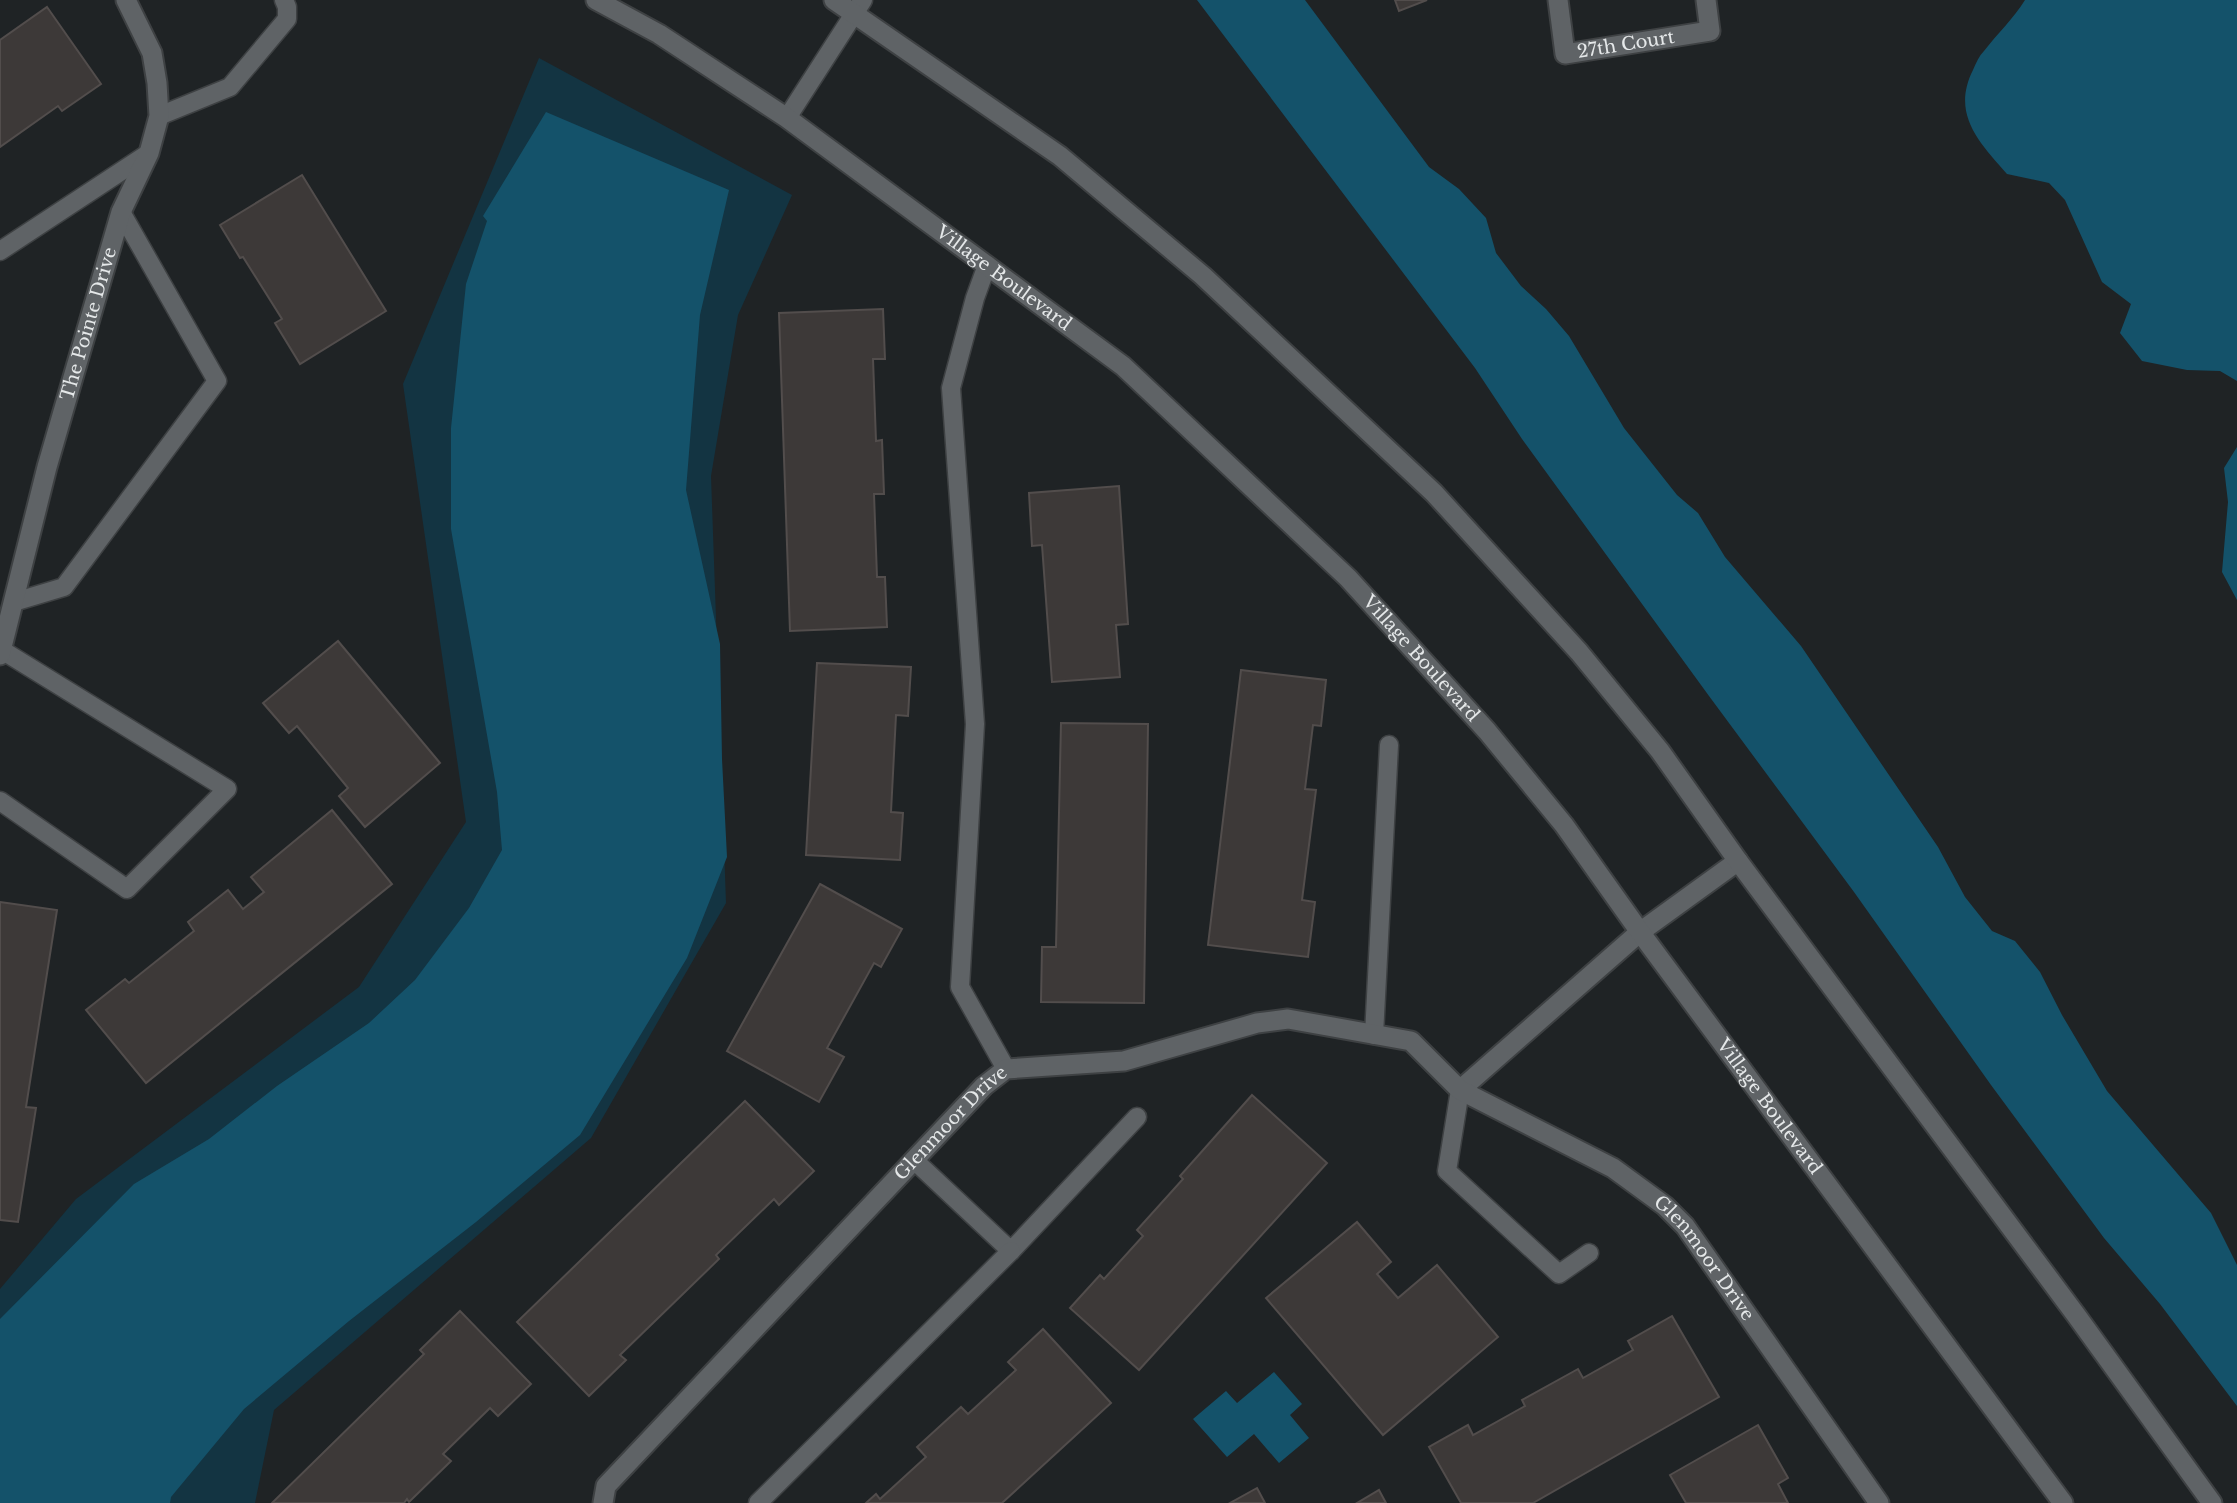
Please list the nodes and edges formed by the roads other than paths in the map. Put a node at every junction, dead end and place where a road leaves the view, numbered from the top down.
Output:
1 (127, 0) edge
2 (284, 0) edge
3 (596, 0) edge
4 (834, 0) edge
5 (1558, 0) edge
6 (1706, 0) edge
7 (859, 6) edge
8 (159, 116) junction
9 (788, 118) junction
10 (149, 153) junction
11 (121, 212) junction
12 (0, 251) edge
13 (987, 265) junction
14 (14, 602) junction
15 (0, 651) edge
16 (1389, 745) dead end
17 (0, 801) edge
18 (1738, 861) junction
19 (1640, 932) junction
20 (1374, 1035) junction
21 (1006, 1069) junction
22 (1460, 1090) junction
23 (1137, 1117) dead end
24 (914, 1160) junction
25 (1011, 1251) junction
26 (1589, 1253) dead end
27 (603, 1503) edge
28 (758, 1503) edge
29 (1879, 1503) edge
30 (2063, 1503) edge
31 (2212, 1503) edge

1 - 8 street, The Pointe Drive
2 - 8 lane
3 - 9 street, Village Boulevard
4 - 7 street
5 - 6 street, 27th Court
7 - 9 lane
7 - 18 street
8 - 10 street, The Pointe Drive
9 - 13 street, Village Boulevard
10 - 11 street, The Pointe Drive
10 - 12 lane
11 - 14 street, The Pointe Drive
11 - 14 lane
13 - 19 street, Village Boulevard
13 - 21 lane
14 - 15 street, The Pointe Drive
15 - 17 lane
16 - 20 lane
18 - 19 street
18 - 31 street
19 - 22 street
19 - 30 street, Village Boulevard
20 - 21 street, Glenmoor Drive
20 - 22 street, Glenmoor Drive
21 - 24 street, Glenmoor Drive
22 - 26 lane
22 - 29 street, Glenmoor Drive
23 - 25 lane
24 - 25 lane
24 - 27 street, Glenmoor Drive
25 - 28 lane

